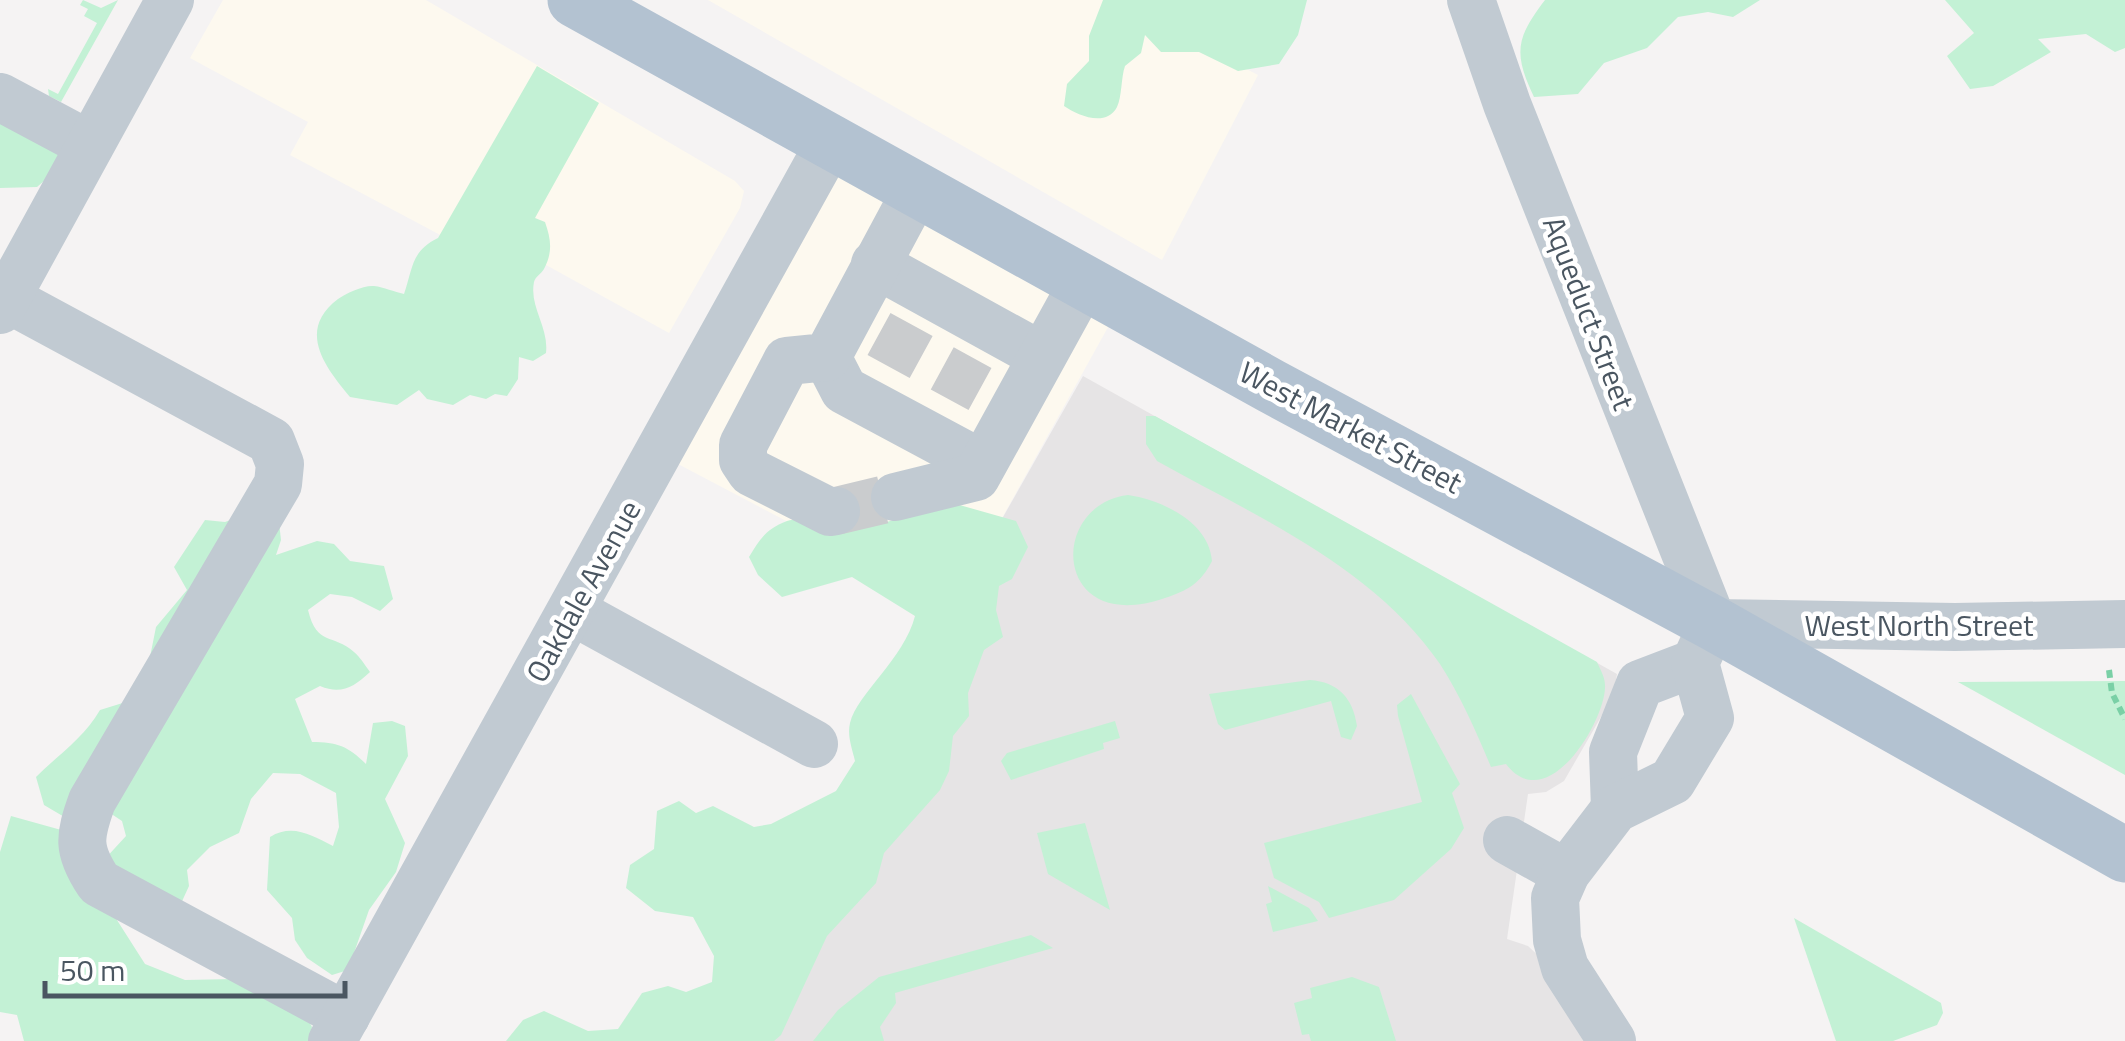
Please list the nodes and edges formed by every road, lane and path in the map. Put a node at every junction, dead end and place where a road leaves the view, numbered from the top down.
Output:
1 (170, 0) edge
2 (1471, 0) edge
3 (578, 1) edge
4 (0, 96) edge
5 (832, 139) junction
6 (90, 145) junction
7 (917, 189) junction
8 (875, 264) junction
9 (1084, 281) junction
10 (3, 304) edge
11 (851, 336) junction
12 (1042, 356) junction
13 (982, 464) junction
14 (895, 497) tunnel mouth
15 (836, 511) tunnel mouth
16 (572, 611) junction
17 (2125, 624) edge
18 (1704, 643) junction
19 (2109, 670) dead end
20 (2125, 719) edge
21 (814, 744) dead end
22 (1616, 809) junction
23 (1507, 840) dead end
24 (2125, 855) edge
25 (1566, 873) junction
26 (340, 1028) edge
27 (1612, 1041) edge

1 - 6 street
2 - 18 street, Aqueduct Street
3 - 5 main road, West Market Street
4 - 6 street
5 - 7 main road, West Market Street
5 - 16 street, Oakdale Avenue
6 - 10 street
7 - 8 street
7 - 9 main road, West Market Street
8 - 11 street
8 - 12 street
9 - 12 street
9 - 18 main road, West Market Street
10 - 26 street
11 - 13 street
11 - 15 street
12 - 13 street
13 - 14 street
16 - 21 street
16 - 26 street, Oakdale Avenue
17 - 18 street, West North Street
18 - 22 street
18 - 22 street, Aqueduct Street
18 - 24 main road, West Market Street
19 - 20 path
22 - 25 street
23 - 25 street
25 - 27 street

